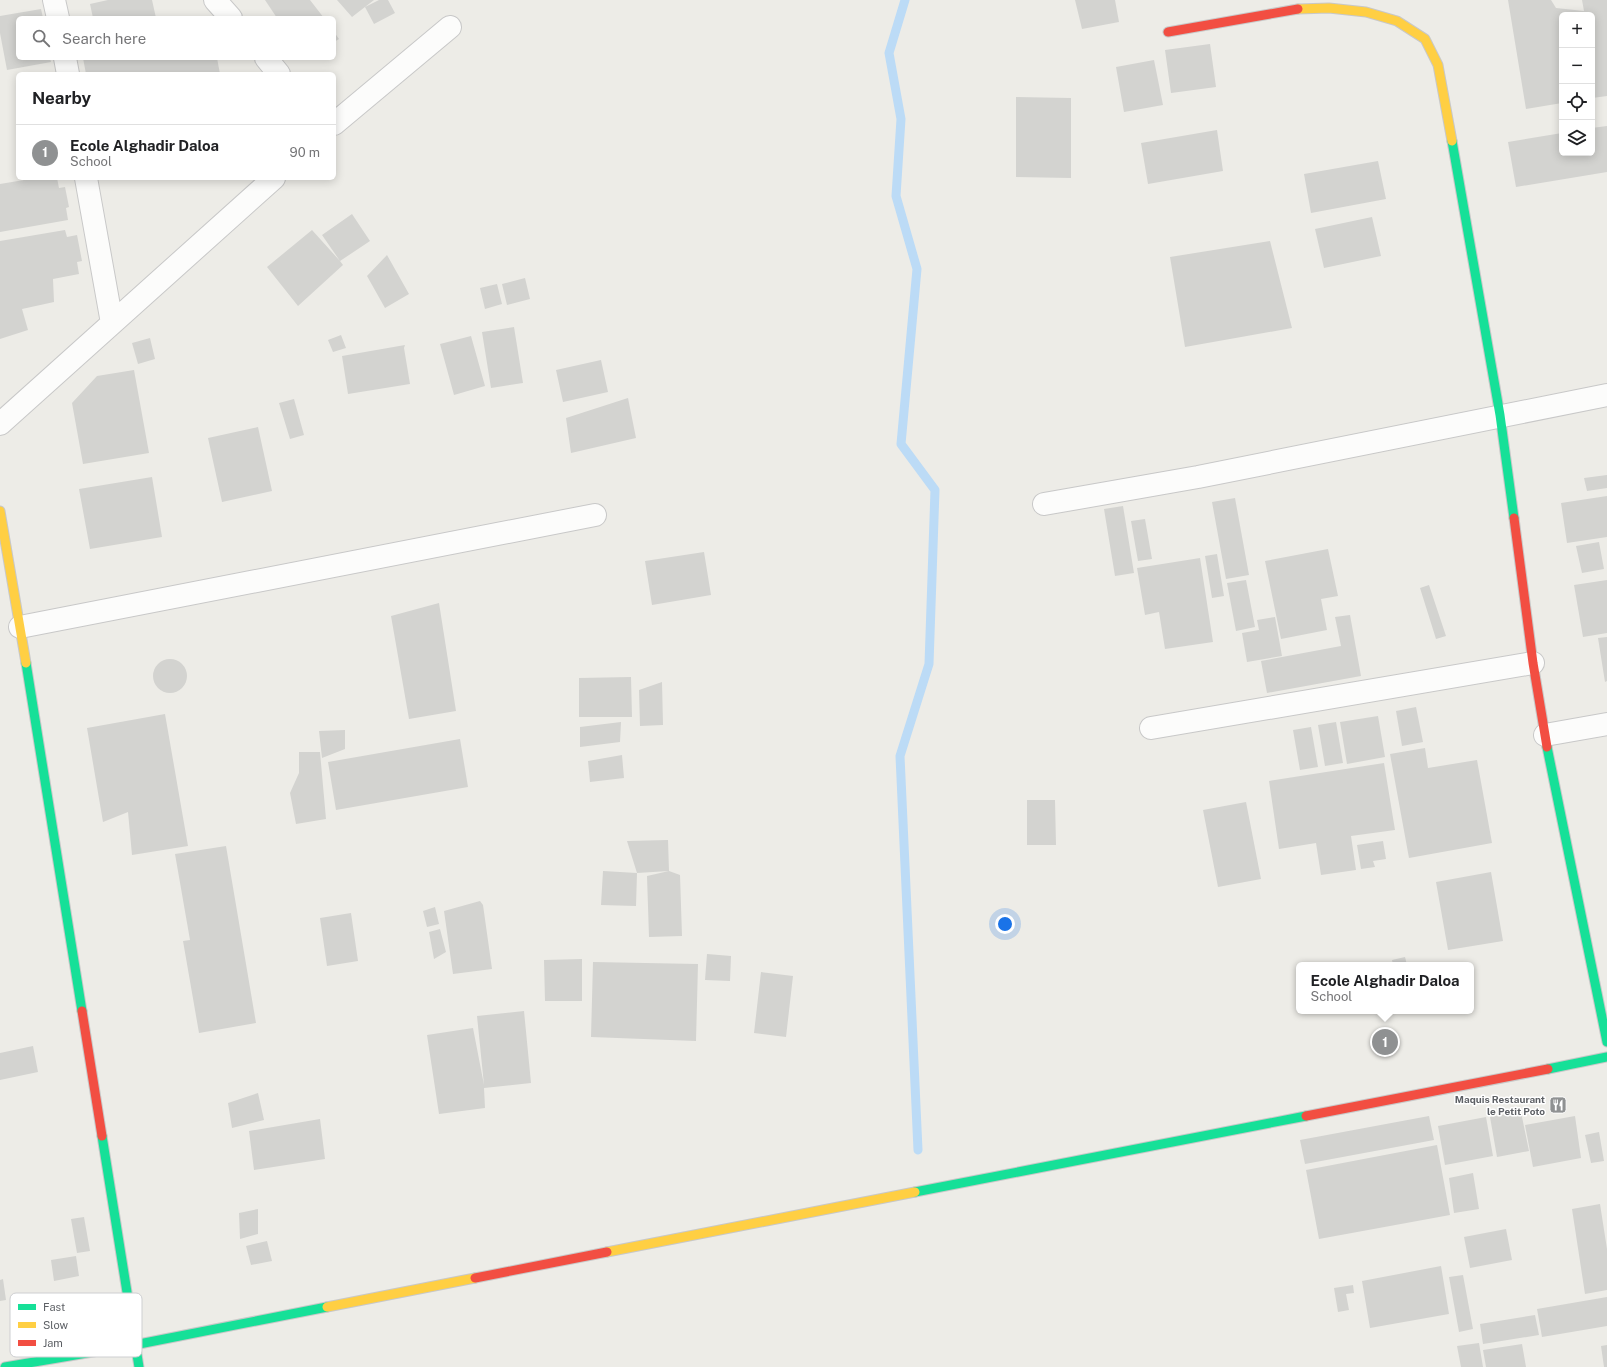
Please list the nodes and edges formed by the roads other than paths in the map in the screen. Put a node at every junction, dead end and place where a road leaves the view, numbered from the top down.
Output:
1 (54, 0) edge
2 (215, 0) edge
3 (58, 16) edge
4 (229, 16) edge
5 (450, 27) dead end
6 (1168, 32) dead end
7 (65, 60) edge
8 (268, 60) edge
9 (68, 72) edge
10 (278, 72) edge
11 (336, 122) edge
12 (86, 180) edge
13 (272, 180) edge
14 (112, 323) junction
15 (1607, 395) edge
16 (1500, 415) junction
17 (0, 424) edge
18 (1044, 504) dead end
19 (0, 511) edge
20 (595, 515) dead end
21 (20, 627) junction
22 (1533, 663) junction
23 (1607, 724) edge
24 (1151, 728) dead end
25 (1545, 735) junction
26 (1607, 1042) edge
27 (1607, 1057) edge
28 (126, 1293) edge
29 (142, 1343) edge
30 (64, 1357) edge
31 (136, 1357) edge
32 (5, 1367) edge
33 (138, 1367) edge

1 - 3 street
2 - 4 street
5 - 11 street
6 - 16 street
7 - 9 street
8 - 10 street
12 - 14 street
13 - 14 street
14 - 17 street
15 - 16 street
16 - 18 street
16 - 22 street
19 - 21 street
20 - 21 street
21 - 28 street
22 - 24 street
22 - 25 street
23 - 25 street
25 - 26 street
27 - 29 street
30 - 32 street
31 - 33 street

